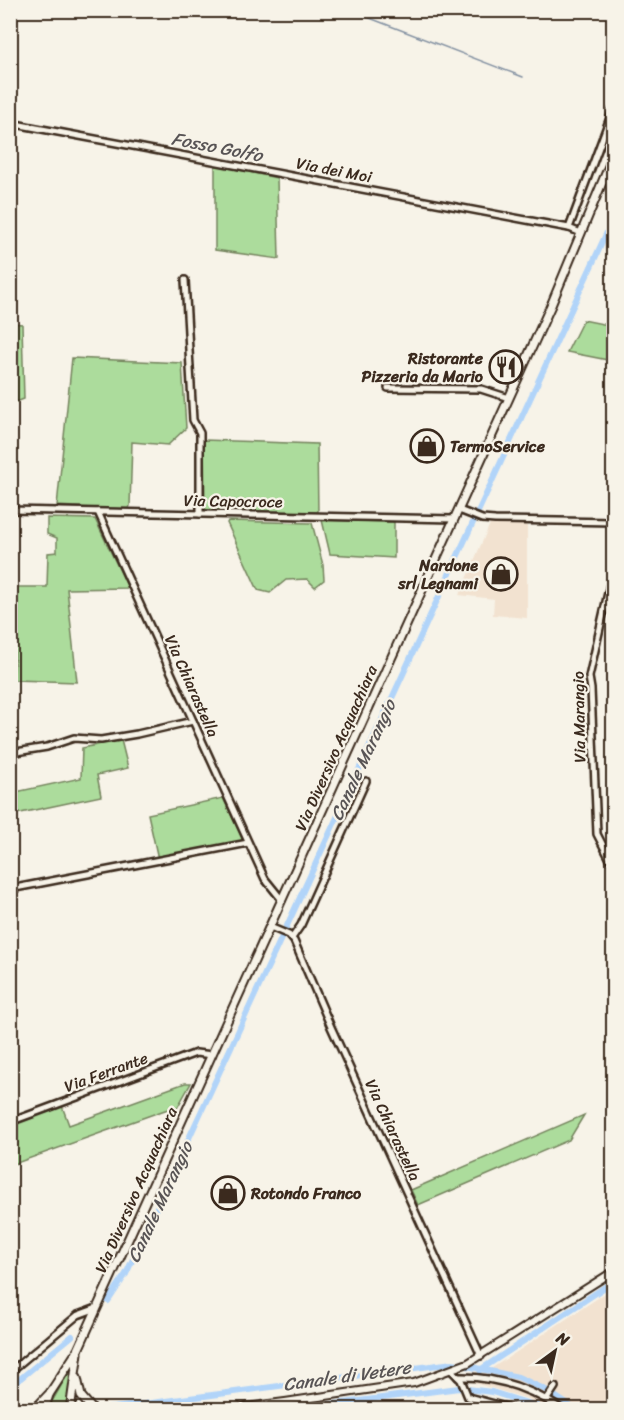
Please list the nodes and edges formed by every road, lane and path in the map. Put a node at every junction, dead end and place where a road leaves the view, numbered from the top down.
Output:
1 (614, 107) edge
2 (10, 123) edge
3 (614, 154) edge
4 (569, 228) junction
5 (581, 233) junction
6 (185, 280) dead end
7 (388, 388) dead end
8 (509, 398) junction
9 (10, 510) edge
10 (462, 510) junction
11 (99, 512) junction
12 (200, 514) junction
13 (454, 519) junction
14 (614, 522) edge
15 (614, 566) edge
16 (193, 721) junction
17 (10, 753) edge
18 (366, 781) dead end
19 (248, 843) junction
20 (614, 867) edge
21 (10, 889) edge
22 (282, 900) junction
23 (273, 928) junction
24 (291, 937) junction
25 (212, 1054) junction
26 (10, 1122) edge
27 (614, 1271) edge
28 (97, 1308) junction
29 (78, 1350) junction
30 (481, 1356) junction
31 (454, 1369) junction
32 (10, 1372) edge
33 (76, 1375) junction
34 (459, 1379) junction
35 (554, 1389) dead end
36 (50, 1393) junction
37 (547, 1398) junction
38 (34, 1410) edge
39 (44, 1410) edge
40 (70, 1410) edge
41 (93, 1410) edge
42 (221, 1410) edge
43 (517, 1410) edge
44 (563, 1410) edge

1 - 4 street
2 - 4 street, Via dei Moi
3 - 5 main road, Via Diversivo Acquachiara
4 - 5 street, Via dei Moi
5 - 8 main road, Via Diversivo Acquachiara
6 - 12 street
7 - 8 street
8 - 10 main road, Via Diversivo Acquachiara
9 - 11 street, Via Capocroce
10 - 13 main road, Via Diversivo Acquachiara
10 - 14 street
11 - 12 street, Via Capocroce
11 - 16 street, Via Chiarastella
12 - 13 street, Via Capocroce
13 - 22 main road, Via Diversivo Acquachiara
15 - 20 street, Via Marangio
16 - 17 street
16 - 19 street, Via Chiarastella
18 - 24 street
19 - 21 street
19 - 22 street, Via Chiarastella
22 - 23 main road, Via Diversivo Acquachiara
23 - 24 street
23 - 25 main road, Via Diversivo Acquachiara
24 - 30 street, Via Chiarastella
25 - 26 street, Via Ferrante
25 - 28 main road, Via Diversivo Acquachiara
27 - 30 street
28 - 29 main road, Via Diversivo Acquachiara
28 - 32 street
29 - 33 main road
29 - 36 main road
30 - 31 street
31 - 34 street
31 - 42 street
33 - 40 main road
33 - 41 main road
34 - 37 street
34 - 43 street
35 - 37 street
36 - 38 main road
36 - 39 main road
37 - 44 street

